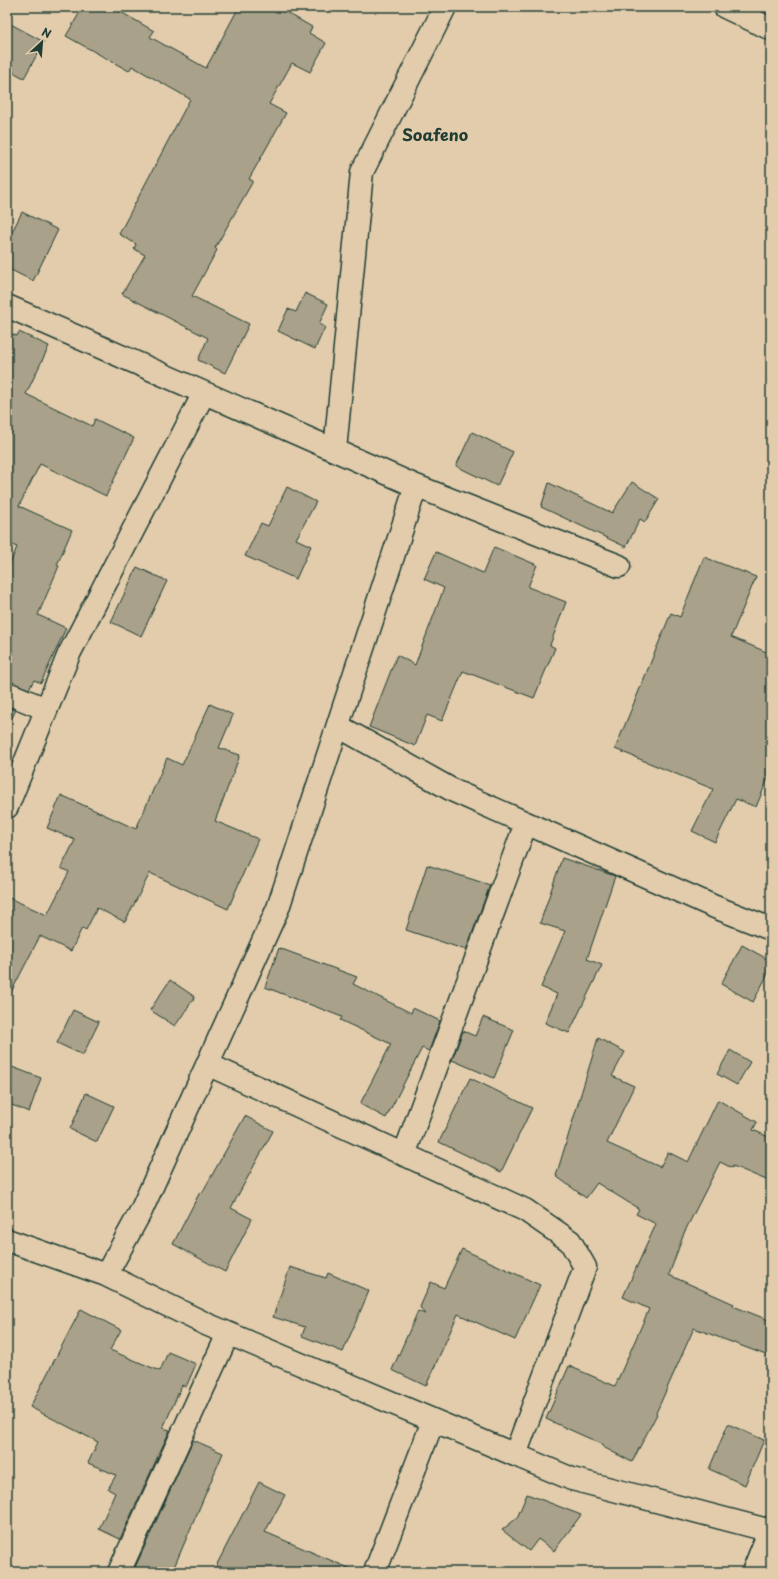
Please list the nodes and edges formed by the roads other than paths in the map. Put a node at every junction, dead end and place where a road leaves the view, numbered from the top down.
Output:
1 (445, 7) edge
2 (725, 7) edge
3 (771, 29) edge
4 (7, 306) edge
5 (204, 393) junction
6 (335, 450) junction
7 (416, 486) junction
8 (619, 566) dead end
9 (7, 693) edge
10 (46, 709) junction
11 (338, 726) junction
12 (7, 807) edge
13 (526, 823) junction
14 (771, 929) edge
15 (207, 1064) junction
16 (404, 1155) junction
17 (7, 1240) edge
18 (106, 1275) junction
19 (228, 1334) junction
20 (433, 1420) junction
21 (515, 1455) junction
22 (770, 1530) edge
23 (119, 1572) edge
24 (375, 1572) edge
25 (753, 1572) edge

1 - 6 street
2 - 3 street
4 - 5 street
5 - 6 street
5 - 10 street
6 - 7 street
7 - 8 street
7 - 11 street
9 - 10 street
10 - 12 street
11 - 13 street
11 - 15 street
13 - 14 street
13 - 16 street
15 - 16 street
15 - 18 street
16 - 21 street
17 - 18 street
18 - 19 street
19 - 20 street
19 - 23 street
20 - 21 street
20 - 24 street
21 - 22 street
22 - 25 street

